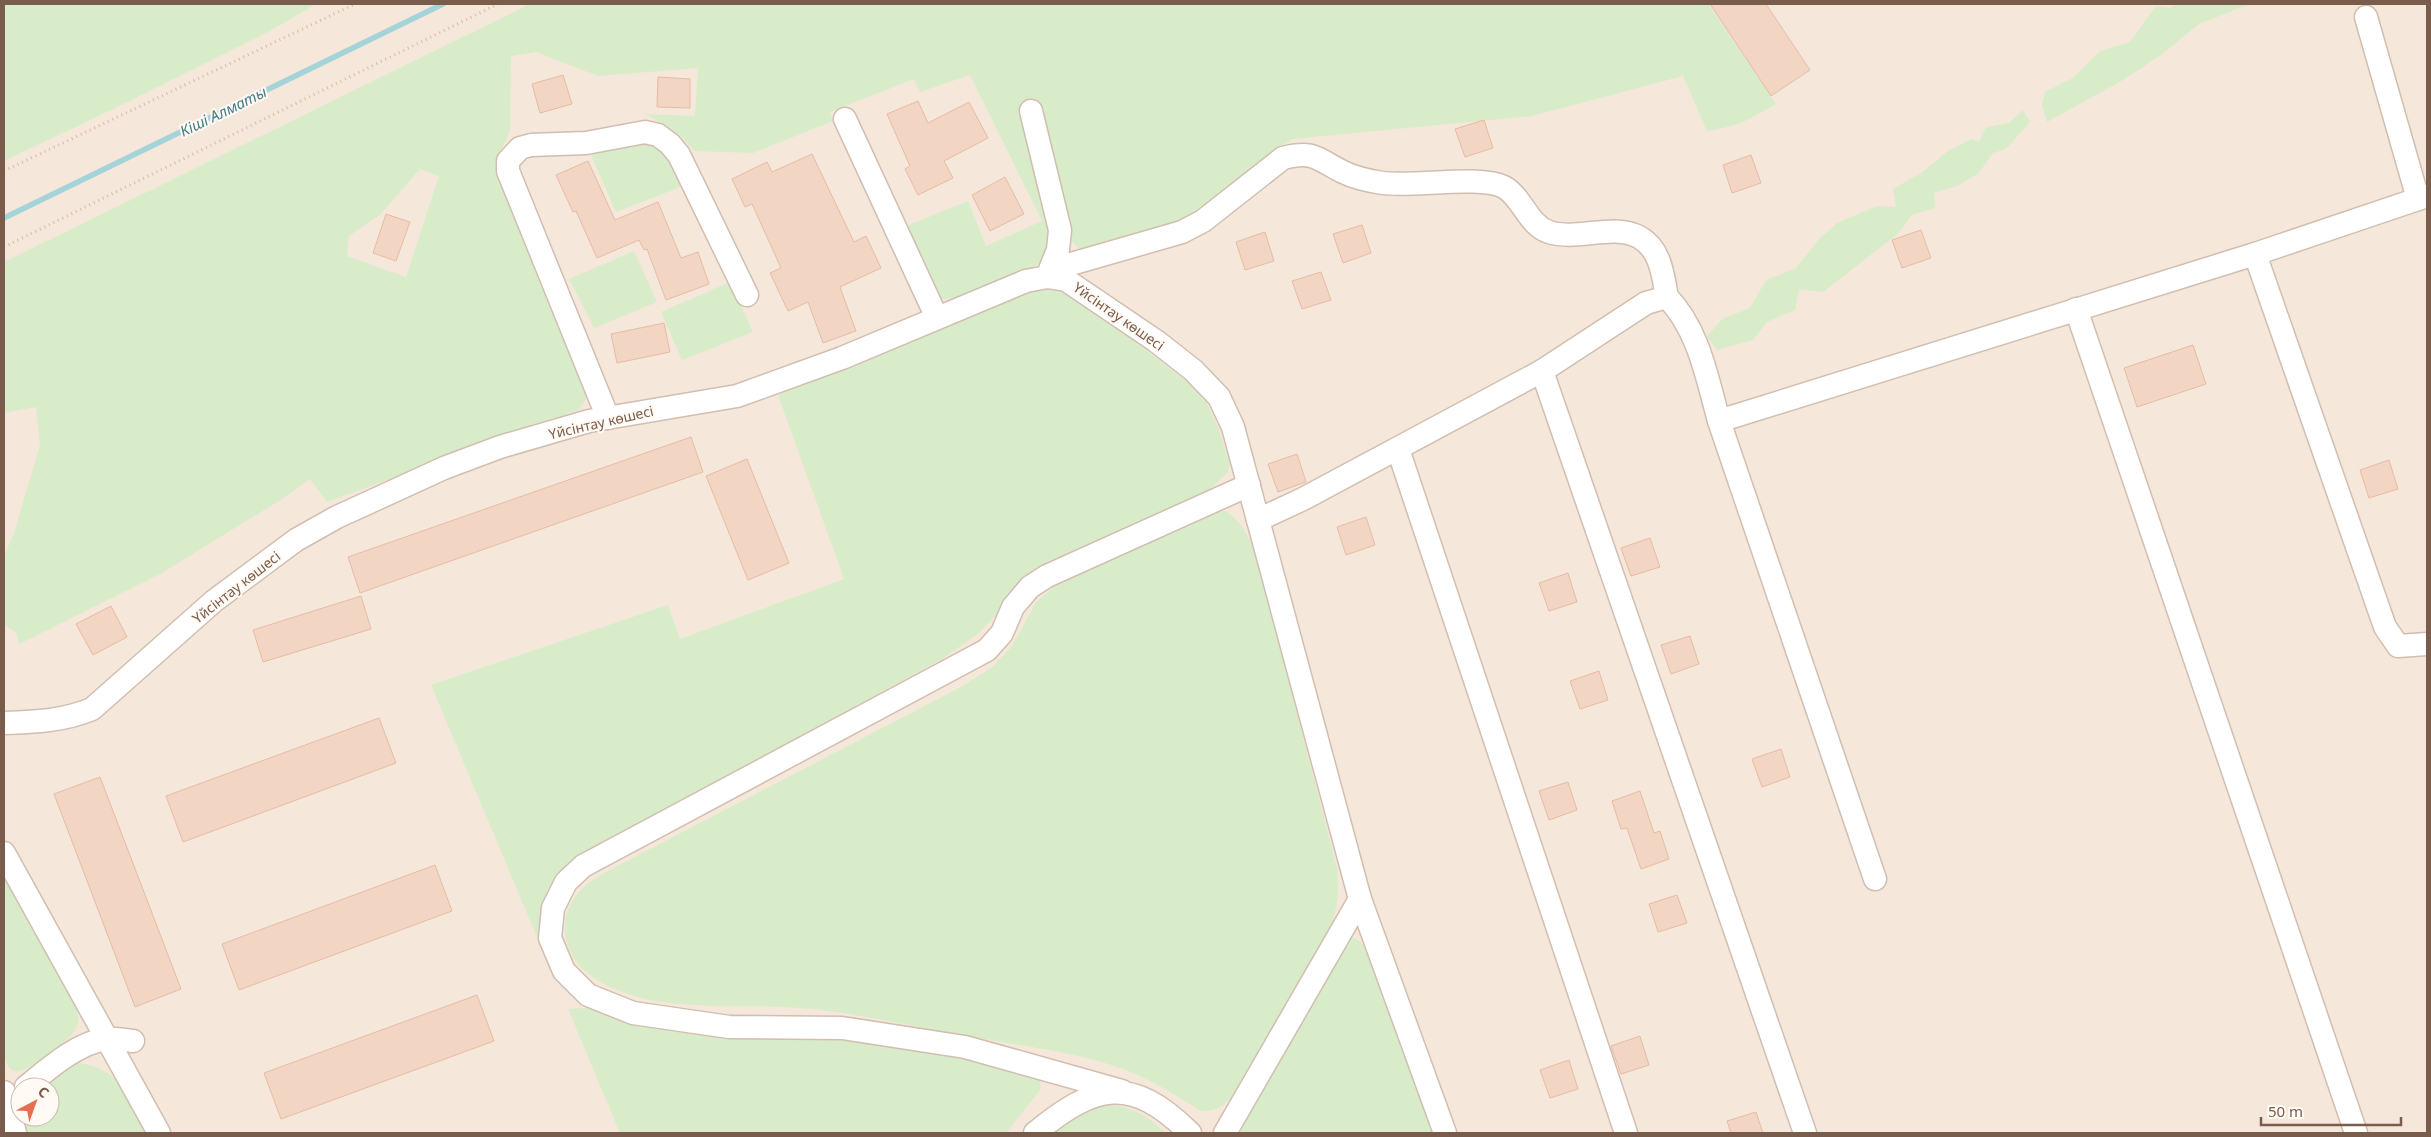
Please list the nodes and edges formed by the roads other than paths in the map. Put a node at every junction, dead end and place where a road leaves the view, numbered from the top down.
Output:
1 (2366, 17) dead end
2 (1031, 111) dead end
3 (845, 118) dead end
4 (2423, 198) edge
5 (2255, 254) junction
6 (1047, 277) junction
7 (747, 295) dead end
8 (1667, 297) junction
9 (2076, 309) junction
10 (937, 318) junction
11 (1542, 371) junction
12 (608, 418) junction
13 (1719, 420) junction
14 (1398, 449) junction
15 (1248, 485) junction
16 (1258, 520) junction
17 (2427, 644) edge
18 (4, 723) edge
19 (4, 853) edge
20 (1875, 879) dead end
21 (1360, 899) junction
22 (107, 1039) junction
23 (134, 1041) dead end
24 (39, 1077) edge
25 (1122, 1091) junction
26 (9, 1098) edge
27 (15, 1133) edge
28 (159, 1133) edge
29 (1035, 1133) edge
30 (1190, 1133) edge
31 (1225, 1133) edge
32 (1445, 1133) edge
33 (1626, 1133) edge
34 (1805, 1133) edge
35 (2356, 1133) edge

1 - 4 street
2 - 6 street
3 - 10 street
4 - 5 street
5 - 9 street
5 - 17 street
6 - 8 street
6 - 10 street, Үйсінтау көшесі
6 - 15 street, Үйсінтау көшесі
7 - 12 street
8 - 11 street
8 - 13 street
9 - 13 street
9 - 35 street
10 - 12 street, Үйсінтау көшесі
11 - 14 street
11 - 34 street
12 - 18 street, Үйсінтау көшесі
13 - 20 street
14 - 16 street
14 - 33 street
15 - 16 street, Үйсінтау көшесі
15 - 25 street
16 - 21 street, Үйсінтау көшесі
19 - 22 street
21 - 31 street
21 - 32 street, Үйсінтау көшесі
22 - 23 street
22 - 24 street
22 - 28 street
25 - 29 street
25 - 30 street
26 - 27 street

